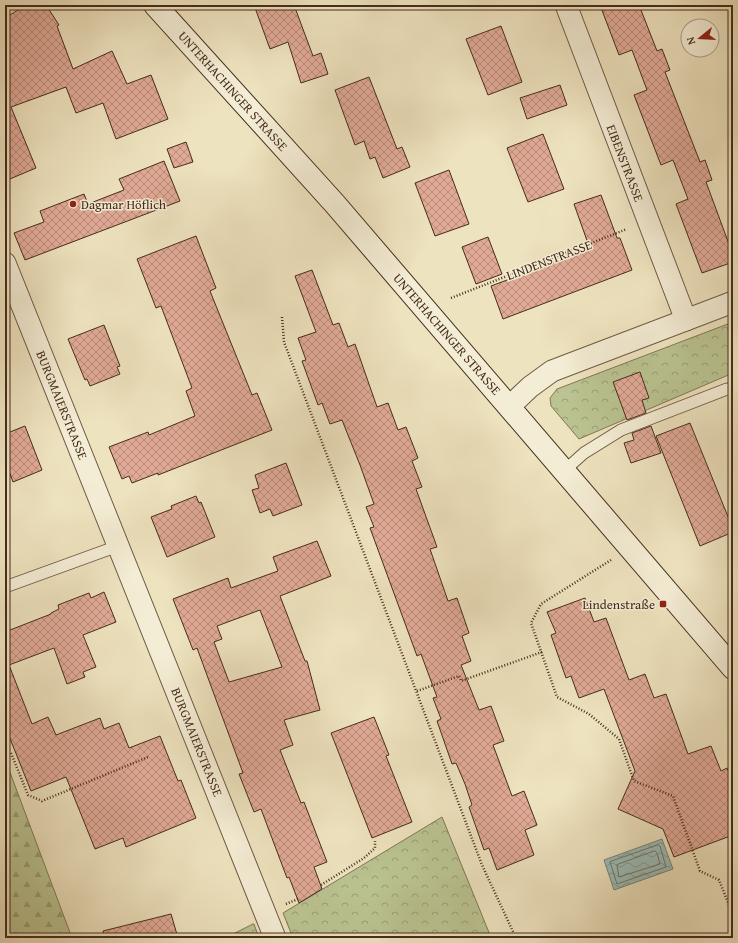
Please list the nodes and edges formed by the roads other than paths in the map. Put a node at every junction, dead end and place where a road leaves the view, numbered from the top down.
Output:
1 (155, 5) edge
2 (566, 5) edge
3 (5, 263) edge
4 (733, 302) edge
5 (686, 320) junction
6 (727, 389) dead end
7 (509, 407) junction
8 (565, 470) junction
9 (118, 546) junction
10 (5, 587) edge
11 (733, 668) edge
12 (275, 938) edge

1 - 7 main road, UNTERHACHINGER STRASSE
2 - 5 street, EIBENSTRASSE
3 - 9 street, BURGMAIERSTRASSE
4 - 5 street
5 - 7 street
6 - 8 lane
7 - 8 main road, UNTERHACHINGER STRASSE
8 - 11 main road, UNTERHACHINGER STRASSE
9 - 10 lane
9 - 12 street, BURGMAIERSTRASSE

